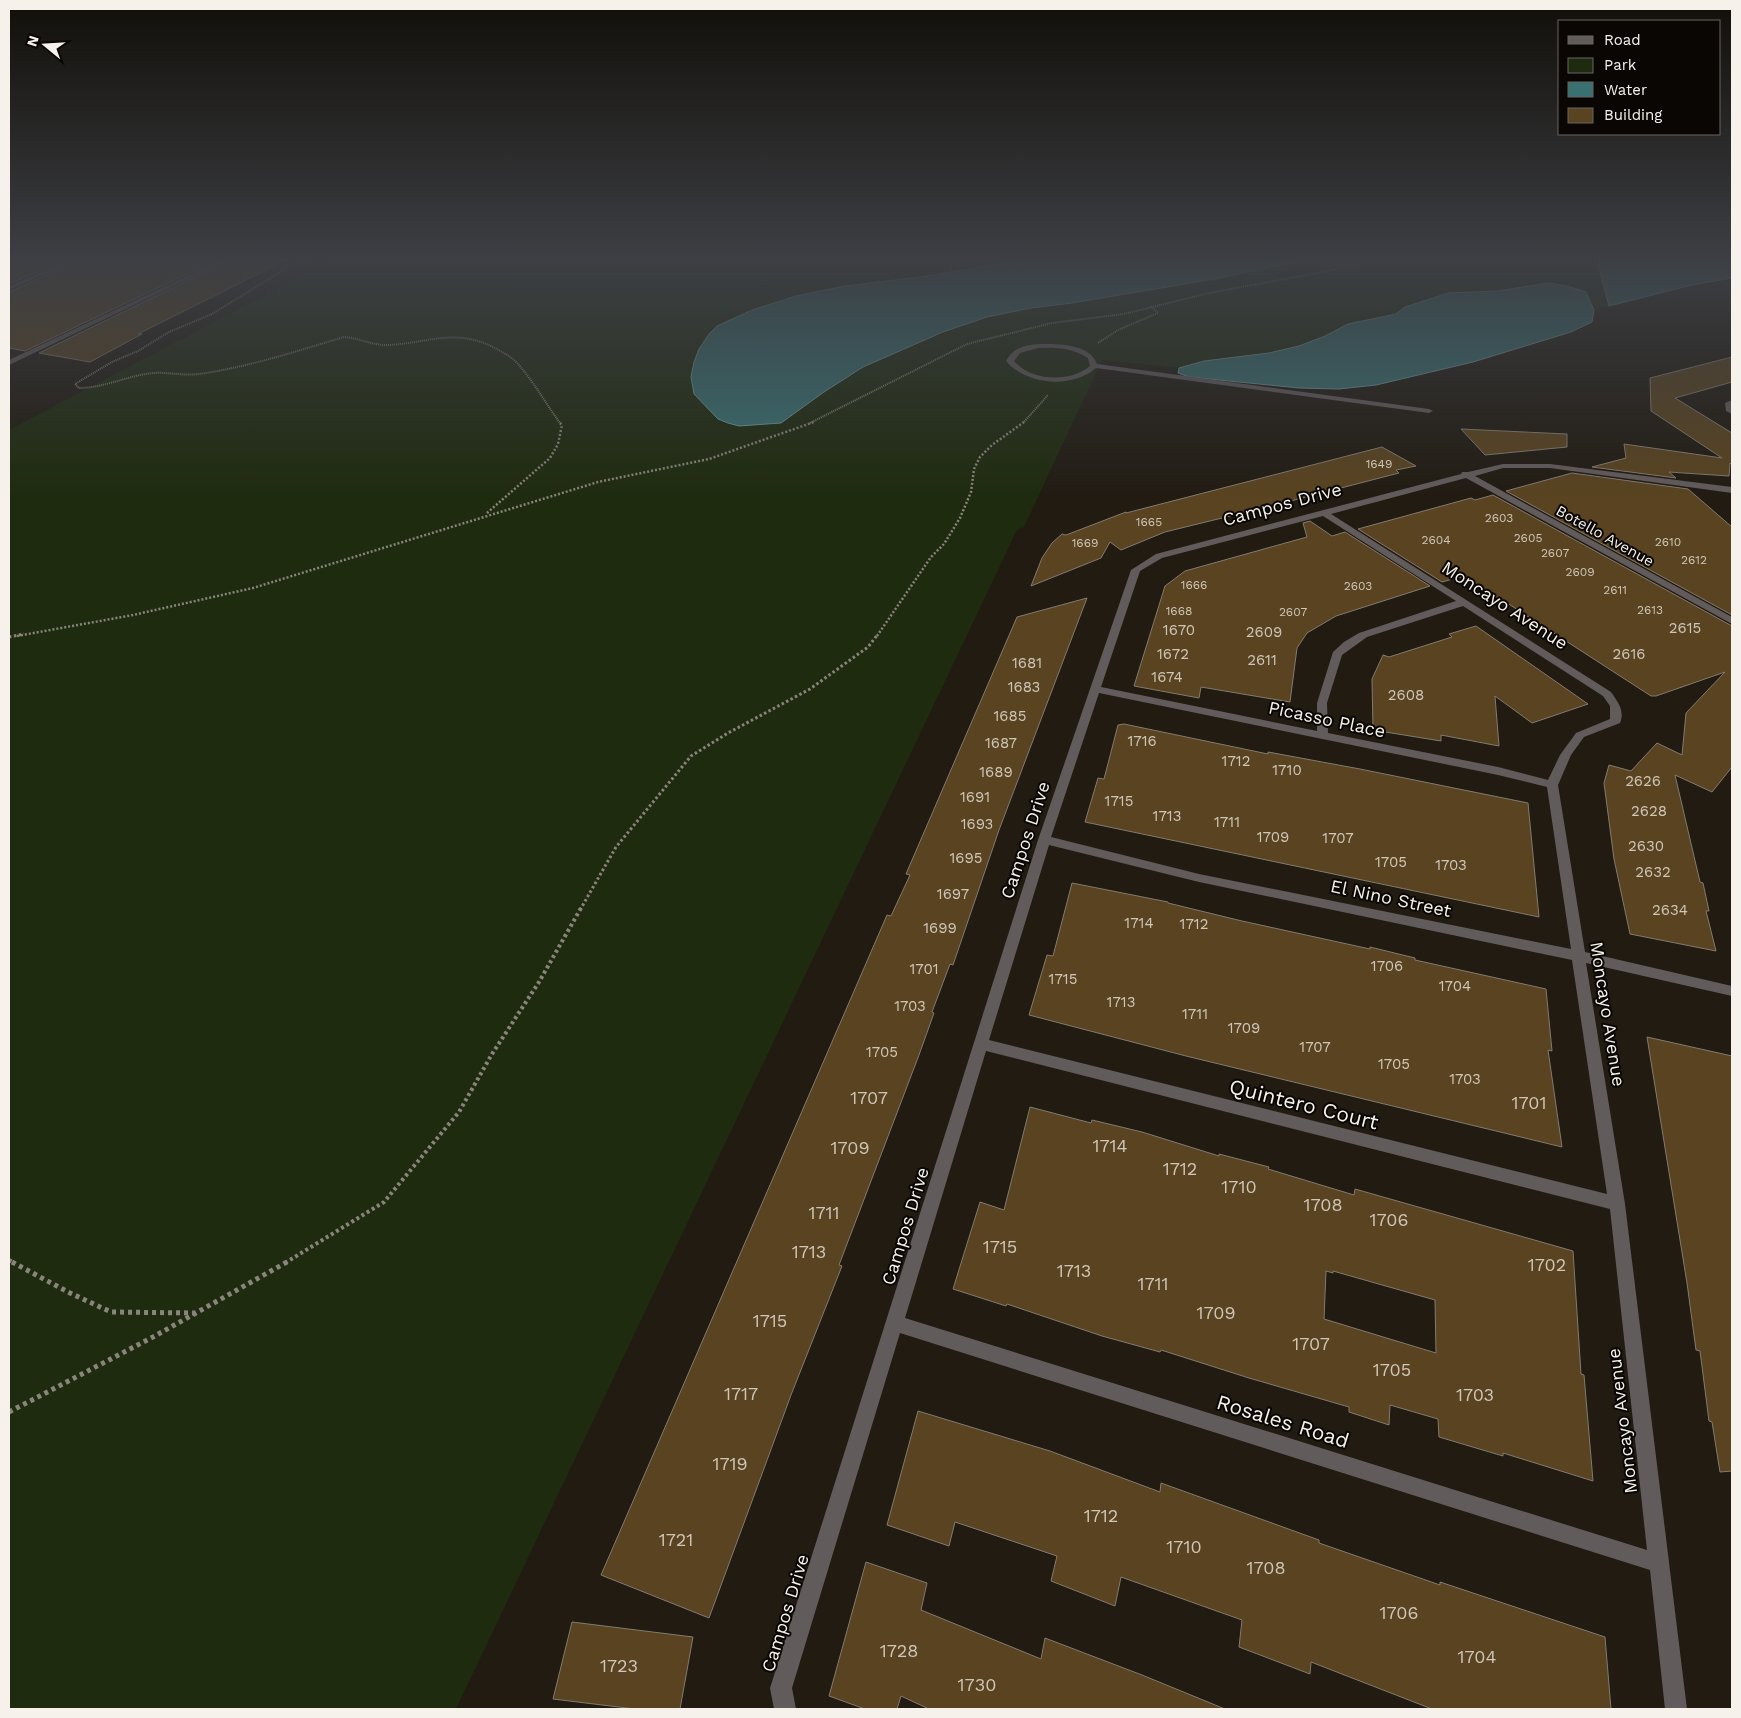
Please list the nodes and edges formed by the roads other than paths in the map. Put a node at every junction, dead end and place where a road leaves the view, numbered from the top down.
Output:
1 (61, 338) edge
2 (9, 363) edge
3 (1094, 366) junction
4 (1732, 402) edge
5 (1429, 411) dead end
6 (1732, 412) edge
7 (1465, 474) junction
8 (1728, 489) edge
9 (1732, 496) edge
10 (1323, 512) junction
11 (1464, 602) junction
12 (1732, 621) edge
13 (1095, 689) junction
14 (1323, 736) junction
15 (1552, 785) junction
16 (1044, 840) junction
17 (1579, 956) junction
18 (1732, 991) edge
19 (981, 1044) junction
20 (1617, 1204) junction
21 (894, 1323) junction
22 (1658, 1563) junction
23 (785, 1709) edge
24 (1676, 1709) edge

1 - 2 street
3 - 3 street
3 - 5 street
4 - 6 street
7 - 8 street, Campos Drive
7 - 10 street, Campos Drive
7 - 12 street, Botello Avenue
8 - 9 street
10 - 11 street, Moncayo Avenue
10 - 13 street, Campos Drive
11 - 14 street
11 - 15 street, Moncayo Avenue
13 - 14 street, Picasso Place
13 - 16 street, Campos Drive
14 - 15 street, Picasso Place
15 - 17 street, Moncayo Avenue
16 - 17 street, El Nino Street
16 - 19 street, Campos Drive
17 - 18 street, El Nino Street
17 - 20 street, Moncayo Avenue
19 - 20 street, Quintero Court
19 - 21 street, Campos Drive
20 - 22 street, Moncayo Avenue
21 - 22 street, Rosales Road
21 - 23 street, Campos Drive
22 - 24 street, Moncayo Avenue

